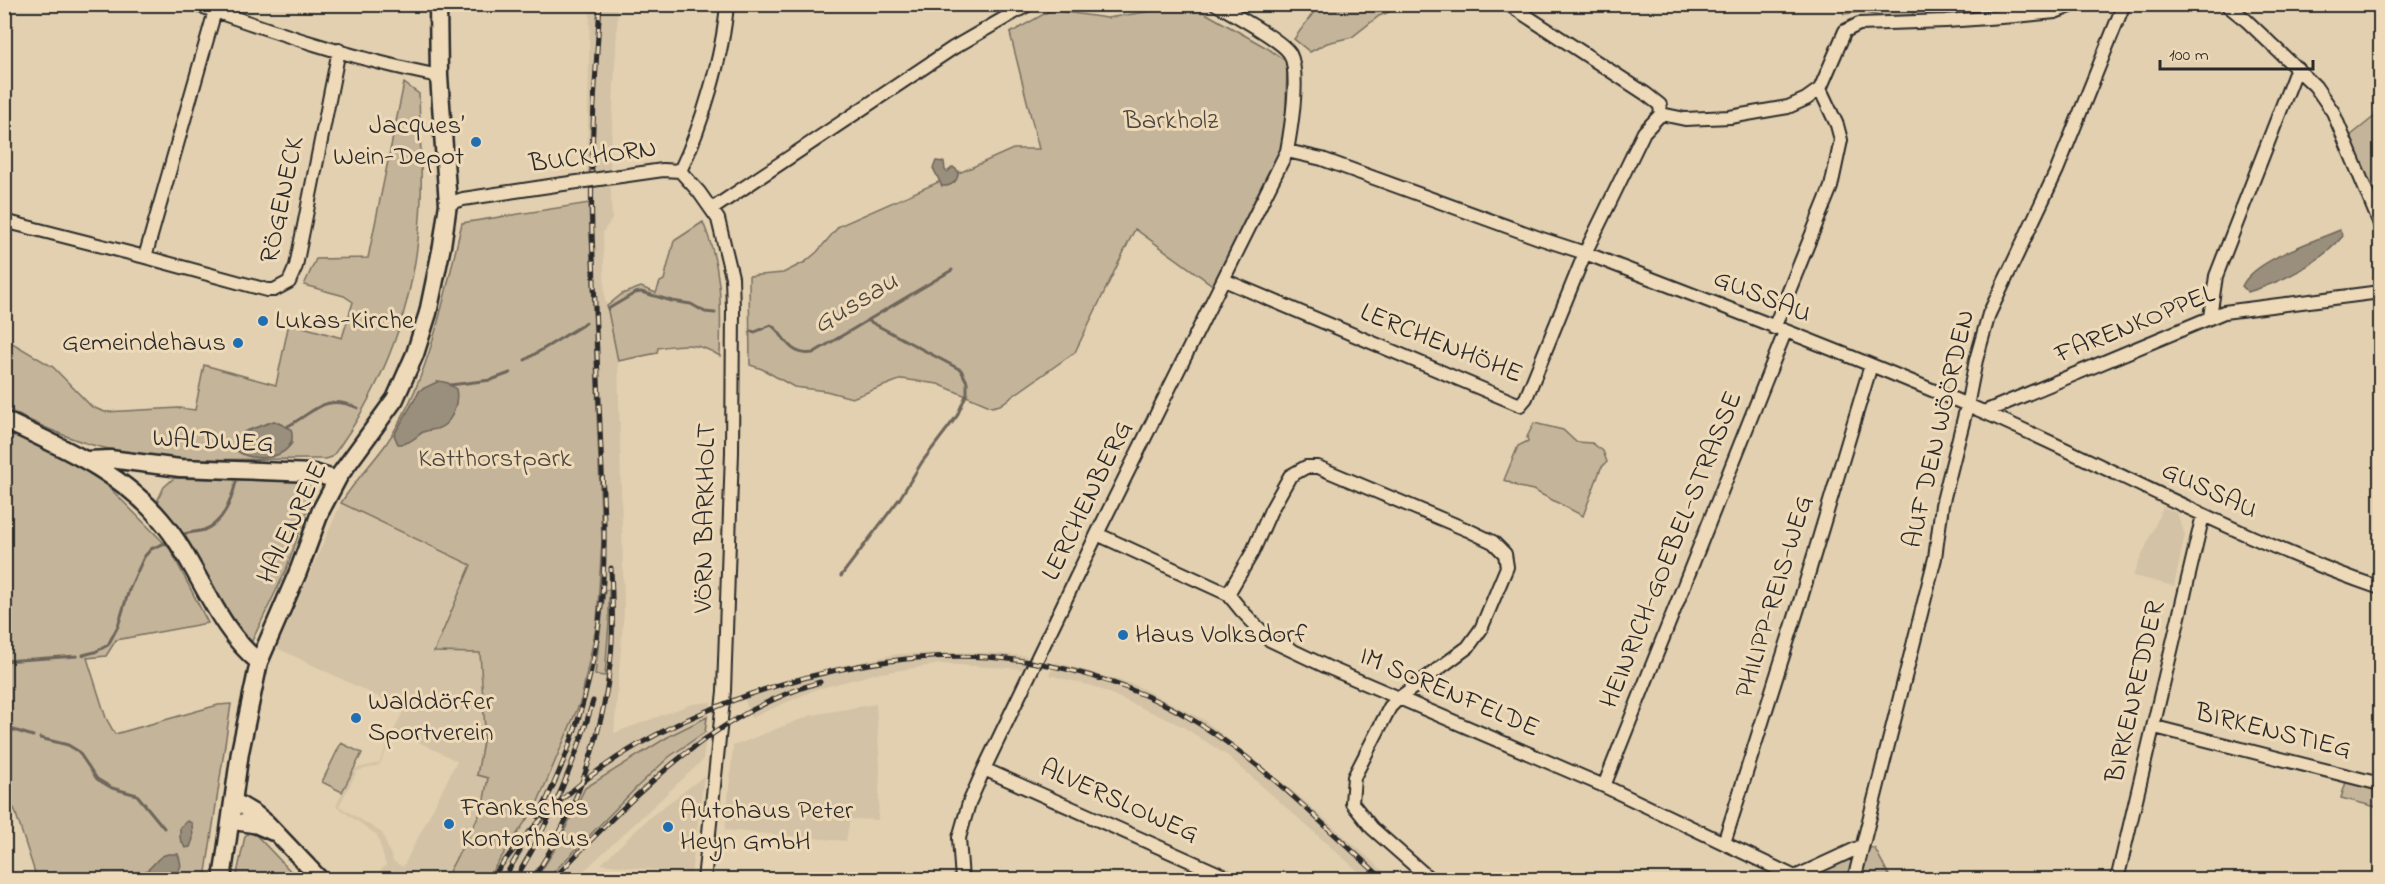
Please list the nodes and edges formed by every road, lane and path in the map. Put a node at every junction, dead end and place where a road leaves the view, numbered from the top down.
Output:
1 (195, 4) edge
2 (438, 4) edge
3 (727, 4) edge
4 (1029, 4) edge
5 (1216, 4) edge
6 (1508, 4) edge
7 (2076, 4) edge
8 (2124, 4) edge
9 (2226, 4) edge
10 (215, 11) junction
11 (339, 50) junction
12 (2297, 68) junction
13 (439, 76) junction
14 (1820, 89) junction
15 (1661, 114) junction
16 (1287, 151) junction
17 (680, 171) junction
18 (448, 204) junction
19 (712, 209) junction
20 (4, 221) edge
21 (2380, 224) edge
22 (1585, 253) junction
23 (145, 257) junction
24 (1224, 280) junction
25 (2380, 292) edge
26 (2210, 317) junction
27 (1780, 330) junction
28 (1870, 365) junction
29 (1967, 406) junction
30 (1984, 412) junction
31 (4, 420) edge
32 (86, 460) junction
33 (337, 480) junction
34 (2203, 515) junction
35 (1097, 534) junction
36 (2380, 588) edge
37 (1228, 594) junction
38 (260, 662) junction
39 (1399, 698) junction
40 (2154, 727) junction
41 (984, 769) junction
42 (2380, 784) edge
43 (1604, 786) junction
44 (234, 801) junction
45 (231, 821) junction
46 (277, 834) junction
47 (1724, 843) junction
48 (1862, 846) junction
49 (1796, 878) edge
50 (222, 879) edge
51 (321, 879) edge
52 (704, 879) edge
53 (962, 879) edge
54 (1233, 879) edge
55 (1431, 879) edge
56 (1854, 879) edge
57 (2116, 879) edge

1 - 10 street
2 - 13 main road, HALENREIE
3 - 17 street, BUCKHORN
4 - 19 street
5 - 16 street
6 - 15 street
7 - 14 street
8 - 29 street, AUF DEN WÖÖRDEN
9 - 12 street
10 - 11 street
10 - 23 street
11 - 13 street
11 - 23 street, RÖGENECK
12 - 21 street
12 - 26 street
13 - 18 main road, HALENREIE
14 - 15 street
14 - 27 street, HEINRICH-GOEBEL-STRASSE
15 - 22 street
16 - 22 street, GUSSAU
16 - 24 street, LERCHENBERG
17 - 18 street, BUCKHORN, bridge
17 - 19 street, VÖRN BARKHOLT
18 - 33 main road, HALENREIE
19 - 52 street, VÖRN BARKHOLT
20 - 23 street
22 - 24 street, LERCHENHÖHE
22 - 27 street, GUSSAU
24 - 35 street, LERCHENBERG
25 - 26 street, FARENKOPPEL
26 - 30 street, FARENKOPPEL
27 - 28 street, GUSSAU
27 - 43 street, HEINRICH-GOEBEL-STRASSE
28 - 29 street, GUSSAU
28 - 47 street, PHILIPP-REIS-WEG
29 - 30 street, GUSSAU
29 - 48 street, AUF DEN WÖÖRDEN
30 - 34 street, GUSSAU
31 - 32 main road, WALDWEG
32 - 33 main road, WALDWEG
32 - 38 main road, WALDWEG
33 - 38 main road, HALENREIE
34 - 36 street, GUSSAU
34 - 40 street, BIRKENREDDER
35 - 37 street, IM SORENFELDE
35 - 41 street, LERCHENBERG
37 - 39 street, IM SORENFELDE
37 - 39 street
38 - 44 main road, HALENREIE
39 - 43 street, IM SORENFELDE
39 - 55 street
40 - 42 street, BIRKENSTIEG
40 - 57 street, BIRKENREDDER
41 - 53 street, LERCHENBERG
41 - 54 street, ALVERSLOWEG
43 - 47 street, IM SORENFELDE
44 - 45 main road, HALENREIE
44 - 46 street
45 - 46 street
45 - 50 main road, HALENREIE
46 - 51 street
47 - 49 street, IM SORENFELDE
48 - 49 street
48 - 56 street, AUF DEN WÖÖRDEN

